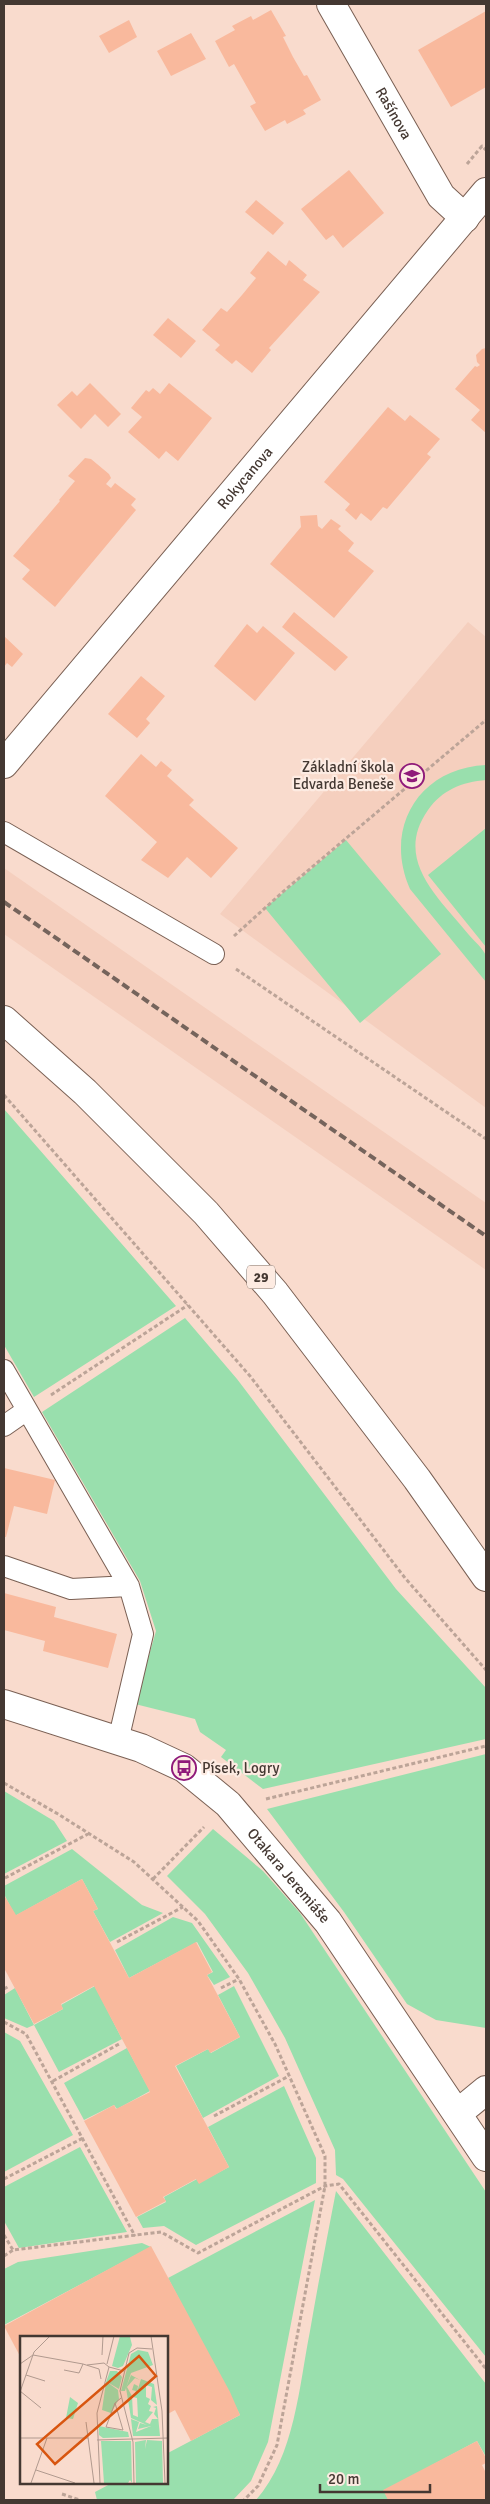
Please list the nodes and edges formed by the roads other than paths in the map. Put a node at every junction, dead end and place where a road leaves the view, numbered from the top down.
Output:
1 (331, 4) edge
2 (486, 192) edge
3 (465, 218) junction
4 (4, 764) edge
5 (4, 832) edge
6 (214, 954) road end
7 (4, 1020) edge
8 (4, 1370) edge
9 (27, 1410) junction
10 (4, 1426) edge
11 (417, 1479) junction
12 (486, 1551) edge
13 (4, 1566) edge
14 (486, 1577) edge
15 (129, 1586) junction
16 (4, 1704) edge
17 (118, 1741) junction
18 (486, 2090) edge
19 (458, 2113) junction
20 (486, 2157) edge

1 - 3 street, Rašínova
2 - 3 street, Rokycanova
3 - 4 street, Rokycanova
5 - 6 lane
7 - 11 street, 29
8 - 9 lane
9 - 10 lane
9 - 15 lane
11 - 12 street, 29
11 - 14 street, 29
13 - 15 lane
15 - 17 lane
16 - 17 street, Otakara Jeremiáše
17 - 19 street, Otakara Jeremiáše
18 - 19 street
19 - 20 street, Otakara Jeremiáše

